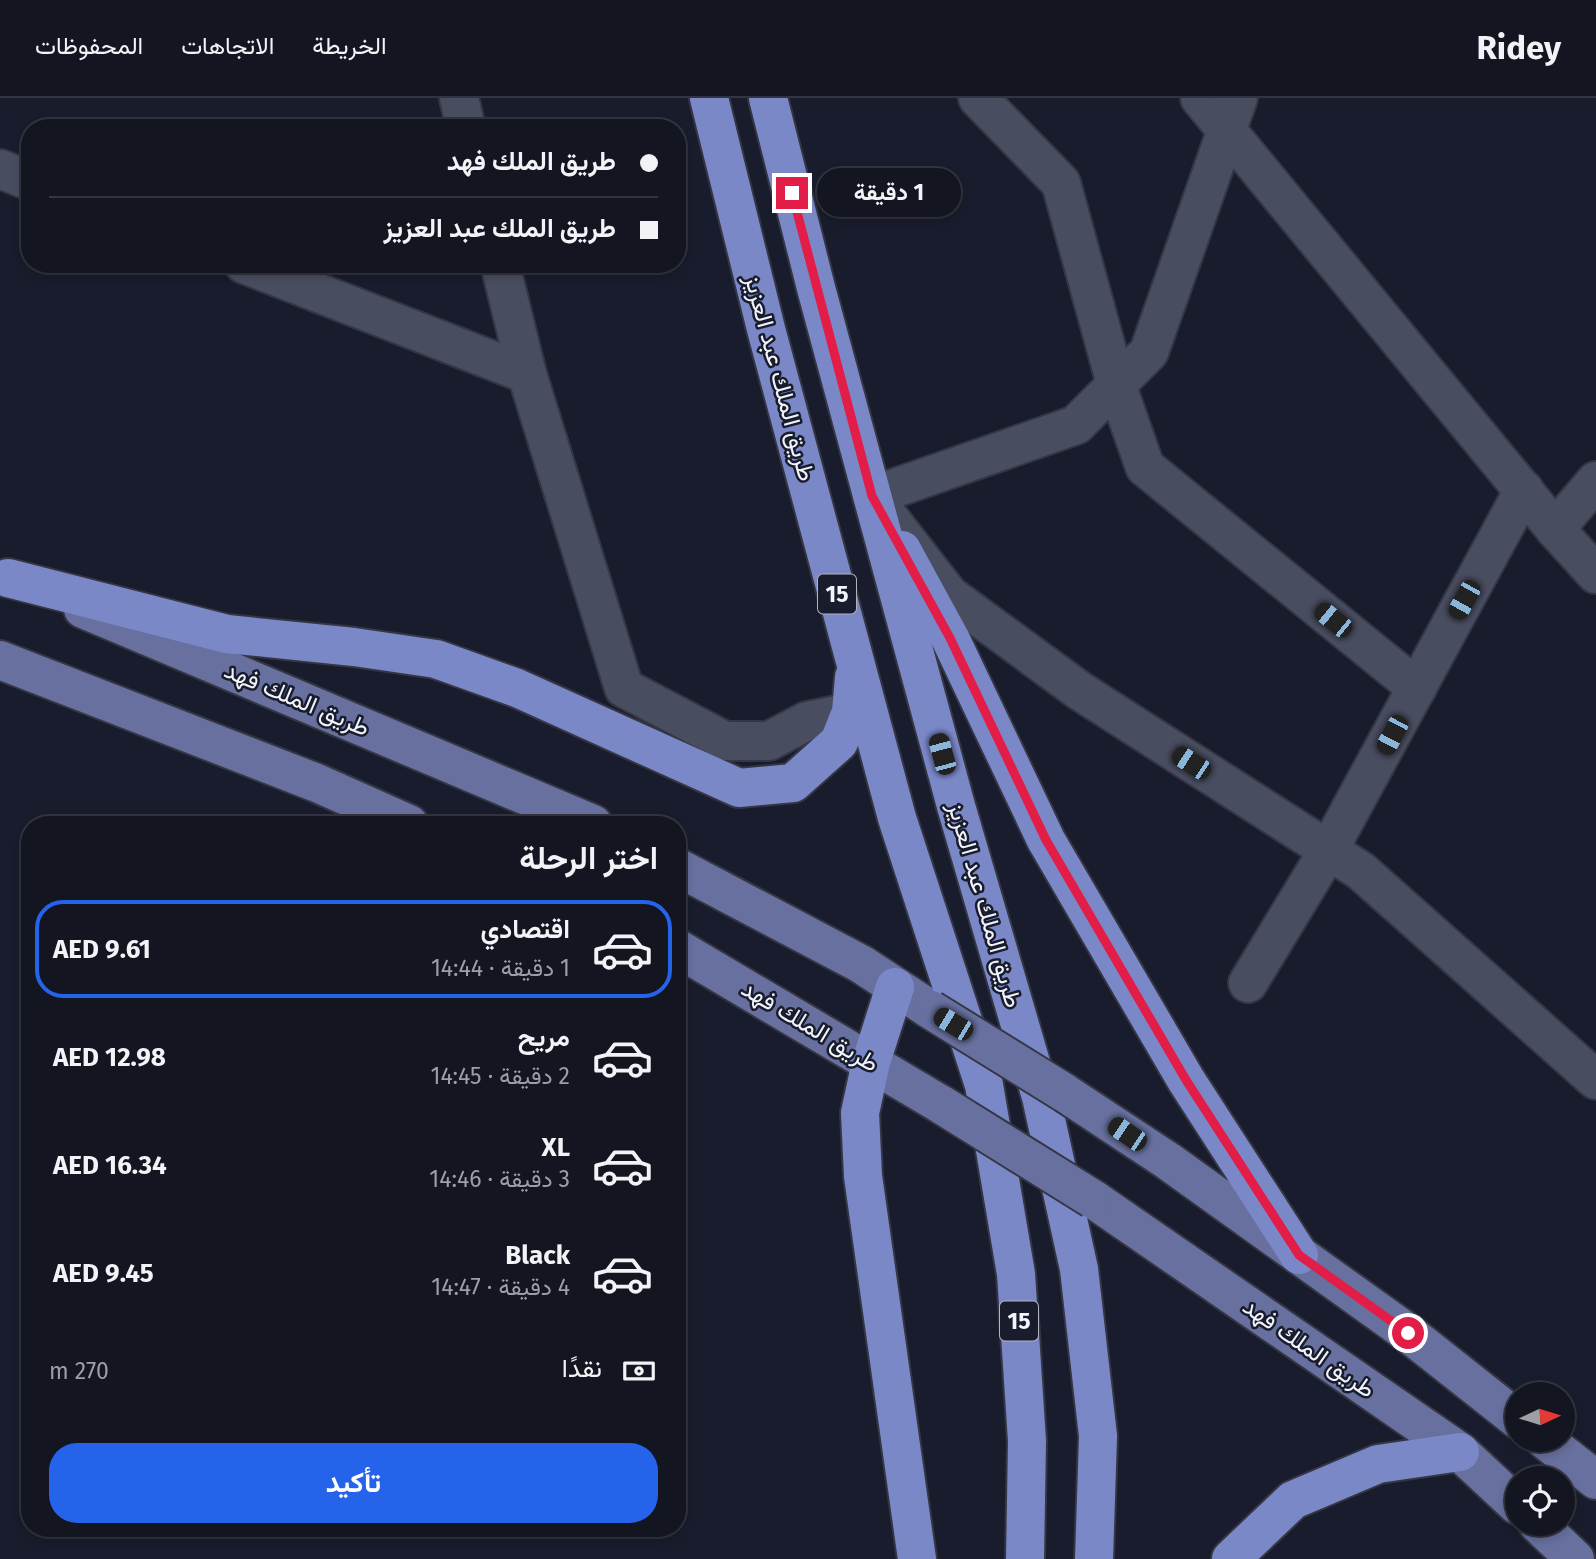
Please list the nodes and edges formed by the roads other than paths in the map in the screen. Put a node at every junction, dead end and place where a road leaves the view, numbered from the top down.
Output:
1 (459, 98) edge
2 (709, 98) edge
3 (768, 98) edge
4 (978, 98) edge
5 (1200, 98) edge
6 (1233, 115) edge
7 (465, 119) edge
8 (0, 169) edge
9 (21, 177) edge
10 (267, 273) edge
11 (502, 273) edge
12 (527, 374) junction
13 (1116, 384) junction
14 (1596, 481) edge
15 (1524, 490) junction
16 (872, 496) junction
17 (1555, 529) junction
18 (1596, 573) edge
19 (4, 576) edge
20 (0, 660) edge
21 (855, 661) junction
22 (1417, 688) junction
23 (851, 712) junction
24 (391, 816) edge
25 (574, 816) edge
26 (1328, 851) junction
27 (686, 872) edge
28 (686, 953) edge
29 (1248, 983) dead end
30 (895, 986) junction
31 (871, 1062) junction
32 (1596, 1080) edge
33 (1299, 1255) junction
34 (1505, 1410) edge
35 (1460, 1452) junction
36 (1560, 1452) edge
37 (1596, 1480) edge
38 (1505, 1494) edge
39 (1551, 1536) edge
40 (917, 1559) edge
41 (1025, 1559) edge
42 (1094, 1559) edge
43 (1231, 1559) edge
44 (1575, 1559) edge

1 - 7 street
2 - 21 highway, طريق الملك عبد العزيز / 15
3 - 16 highway, طريق الملك عبد العزيز / 15
4 - 13 street
5 - 6 street
6 - 13 street
6 - 15 street
8 - 9 street
10 - 12 street
11 - 12 street
12 - 23 street
13 - 16 street
13 - 22 street
14 - 17 street
15 - 17 street
15 - 22 street
16 - 26 street
16 - 33 highway
16 - 42 highway, طريق الملك عبد العزيز / 15
17 - 18 street
19 - 23 highway
19 - 25 main road, طريق الملك فهد
20 - 24 main road
21 - 23 highway
21 - 41 highway, طريق الملك عبد العزيز / 15
22 - 26 street
26 - 29 street
26 - 32 street
27 - 30 main road
28 - 31 main road, طريق الملك فهد
30 - 31 highway
30 - 33 main road, bridge
31 - 35 main road, طريق الملك فهد, bridge
31 - 40 highway
33 - 34 main road
35 - 38 main road, طريق الملك فهد
35 - 43 highway
36 - 37 main road
39 - 44 main road

